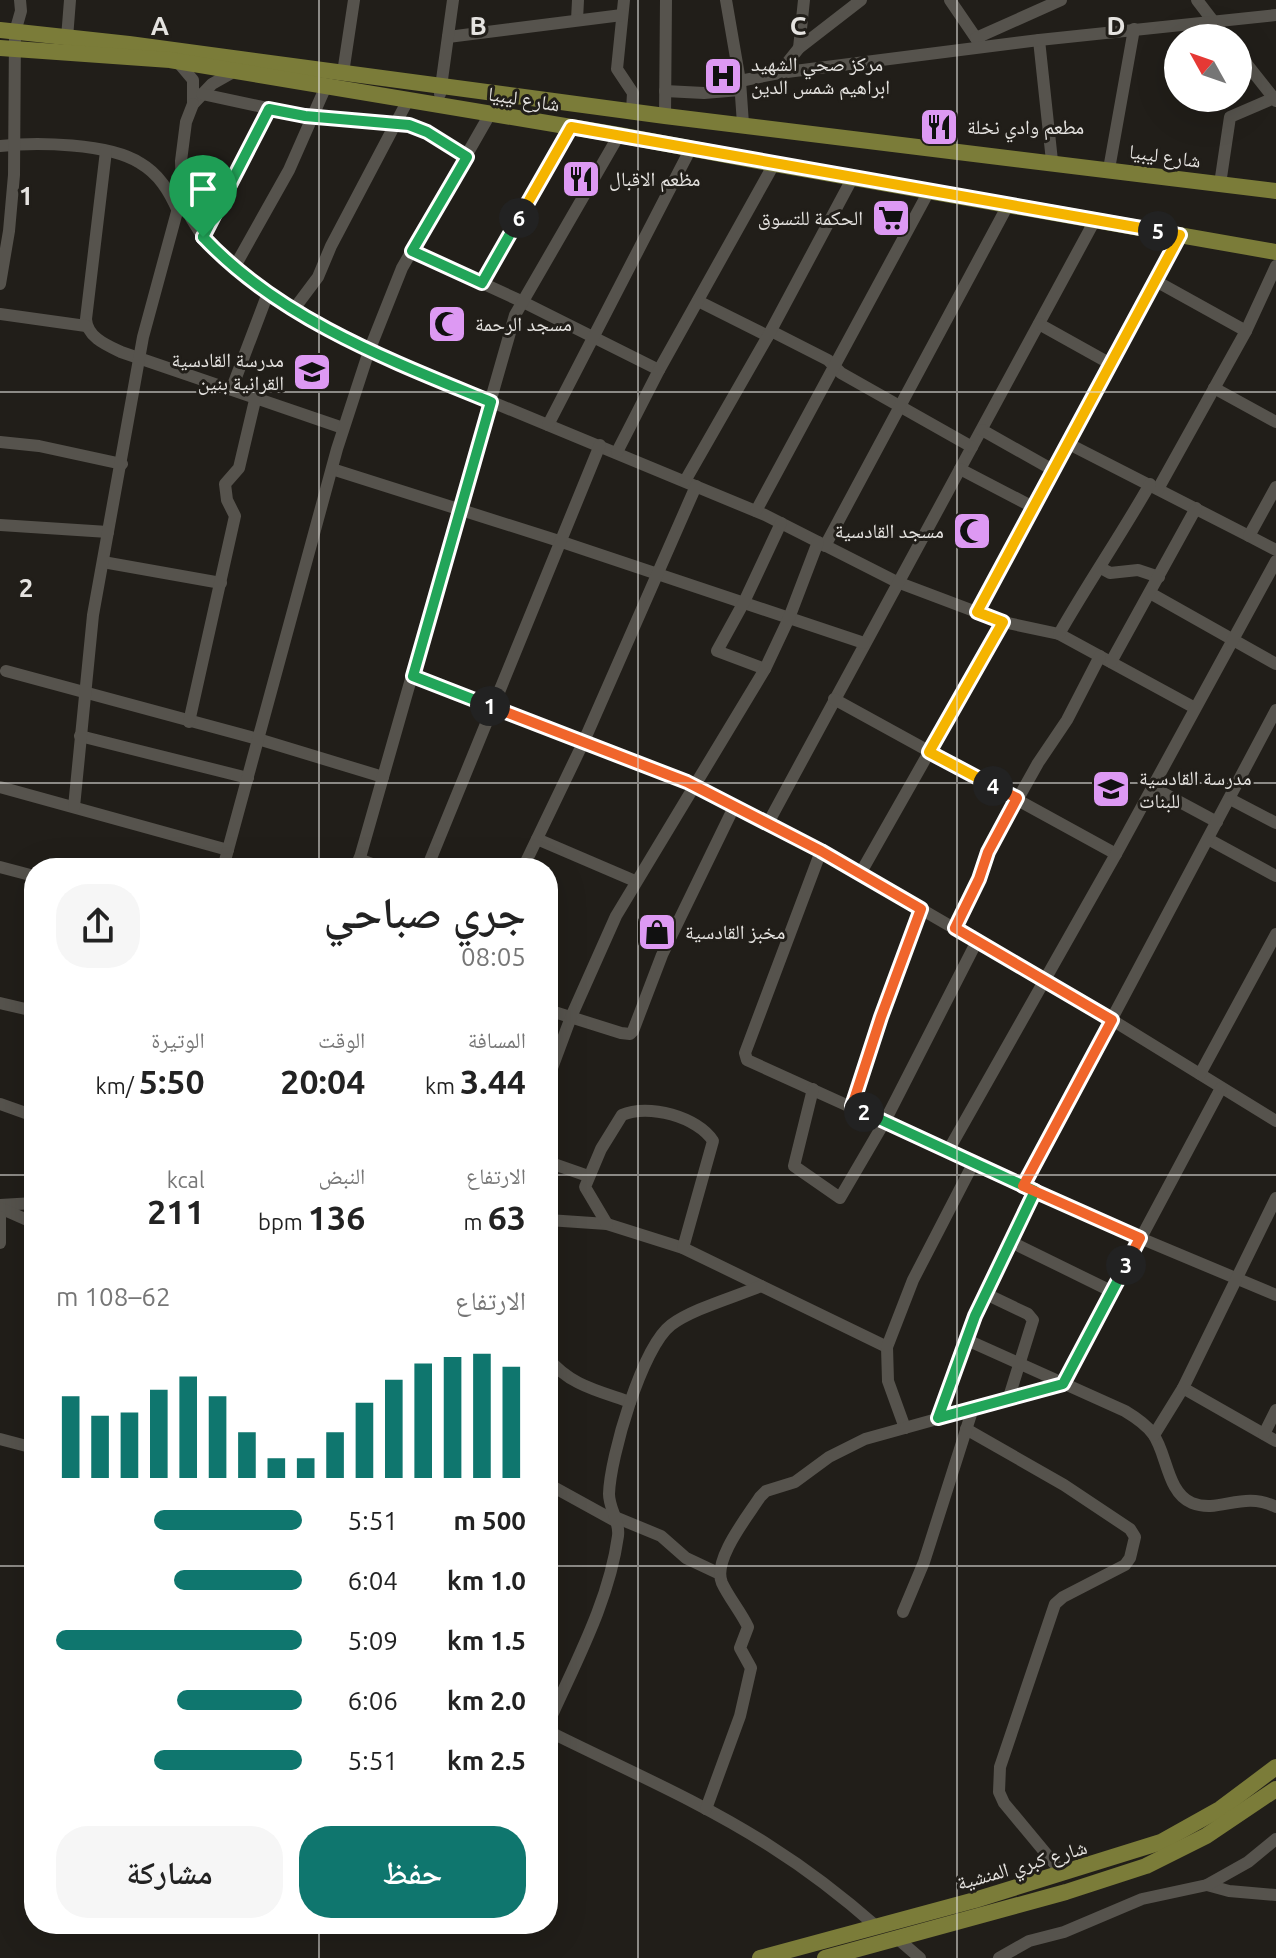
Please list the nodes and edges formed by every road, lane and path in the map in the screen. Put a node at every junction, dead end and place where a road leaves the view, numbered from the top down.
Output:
1 (20, 0) edge
2 (70, 0) edge
3 (354, 0) edge
4 (453, 0) edge
5 (578, 0) edge
6 (624, 0) edge
7 (666, 0) edge
8 (726, 0) edge
9 (804, 0) edge
10 (861, 0) edge
11 (950, 0) edge
12 (1024, 0) edge
13 (1061, 0) edge
14 (1197, 0) edge
15 (1035, 12) junction
16 (622, 15) junction
17 (1276, 15) edge
18 (577, 20) junction
19 (1213, 21) junction
20 (1215, 24) edge
21 (1134, 29) junction
22 (8, 31) edge
23 (448, 37) junction
24 (67, 38) junction
25 (1039, 40) junction
26 (979, 42) junction
27 (799, 48) junction
28 (8, 49) edge
29 (177, 61) junction
30 (235, 71) junction
31 (1252, 71) edge
32 (343, 73) junction
33 (779, 73) junction
34 (442, 85) junction
35 (740, 85) junction
36 (326, 86) junction
37 (665, 91) junction
38 (202, 94) junction
39 (408, 100) junction
40 (1275, 100) edge
41 (193, 104) junction
42 (438, 105) junction
43 (269, 109) junction
44 (632, 111) junction
45 (490, 114) junction
46 (665, 116) junction
47 (314, 117) junction
48 (398, 123) junction
49 (743, 124) junction
50 (571, 127) junction
51 (619, 135) junction
52 (16, 144) junction
53 (0, 146) edge
54 (691, 148) junction
55 (106, 151) junction
56 (467, 157) junction
57 (1052, 161) junction
58 (774, 164) junction
59 (1109, 169) junction
60 (853, 177) junction
61 (1220, 184) junction
62 (929, 191) junction
63 (1276, 191) edge
64 (182, 194) junction
65 (1008, 205) junction
66 (178, 211) junction
67 (1095, 220) junction
68 (1180, 235) junction
69 (203, 237) junction
70 (412, 251) junction
71 (1276, 252) edge
72 (1276, 266) edge
73 (234, 268) junction
74 (1, 276) edge
75 (1154, 280) junction
76 (482, 283) junction
77 (268, 293) junction
78 (521, 301) junction
79 (698, 301) junction
80 (294, 309) junction
81 (0, 314) edge
82 (1039, 324) junction
83 (86, 326) junction
84 (1246, 331) junction
85 (769, 333) junction
86 (593, 337) junction
87 (369, 351) junction
88 (139, 358) junction
89 (1109, 363) junction
90 (834, 366) junction
91 (659, 370) junction
92 (232, 388) junction
93 (1214, 388) junction
94 (256, 396) junction
95 (491, 402) junction
96 (899, 407) junction
97 (1276, 422) edge
98 (548, 425) junction
99 (343, 428) junction
100 (982, 430) junction
101 (0, 442) edge
102 (1067, 443) junction
103 (600, 445) junction
104 (972, 447) junction
105 (617, 452) junction
106 (122, 464) junction
107 (332, 469) junction
108 (960, 469) junction
109 (1053, 470) junction
110 (690, 484) junction
111 (1154, 487) junction
112 (1276, 487) edge
113 (1035, 508) junction
114 (1196, 508) junction
115 (461, 509) junction
116 (756, 511) junction
117 (781, 523) junction
118 (0, 525) edge
119 (108, 532) junction
120 (1249, 536) junction
121 (559, 541) junction
122 (822, 544) junction
123 (1276, 550) edge
124 (1276, 561) edge
125 (103, 562) junction
126 (1101, 568) junction
127 (658, 575) junction
128 (1159, 577) junction
129 (897, 582) junction
130 (221, 583) junction
131 (1150, 593) junction
132 (744, 602) junction
133 (977, 612) junction
134 (789, 618) junction
135 (1003, 622) junction
136 (1059, 634) junction
137 (1233, 639) junction
138 (864, 643) junction
139 (1106, 659) junction
140 (1276, 664) edge
141 (765, 669) junction
142 (6, 671) dead end
143 (413, 676) junction
144 (84, 693) junction
145 (834, 699) junction
146 (491, 707) junction
147 (1195, 708) junction
148 (1276, 710) edge
149 (189, 722) junction
150 (80, 736) junction
151 (258, 739) junction
152 (584, 741) junction
153 (929, 752) junction
154 (383, 777) junction
155 (248, 778) junction
156 (695, 786) junction
157 (0, 787) edge
158 (1152, 787) junction
159 (1017, 798) junction
160 (1230, 799) junction
161 (74, 807) junction
162 (734, 807) junction
163 (1217, 822) junction
164 (1276, 823) edge
165 (767, 825) junction
166 (537, 839) junction
167 (1208, 839) junction
168 (228, 850) junction
169 (821, 851) junction
170 (1116, 854) junction
171 (226, 858) edge
172 (359, 858) edge
173 (431, 858) edge
174 (528, 858) edge
175 (0, 867) edge
176 (24, 873) edge
177 (860, 874) junction
178 (1276, 876) edge
179 (635, 881) junction
180 (921, 909) junction
181 (955, 928) junction
182 (1276, 934) edge
183 (977, 941) junction
184 (1043, 980) junction
185 (0, 1003) edge
186 (24, 1009) edge
187 (558, 1013) edge
188 (571, 1017) junction
189 (1112, 1020) junction
190 (558, 1052) edge
191 (1200, 1074) junction
192 (1221, 1088) junction
193 (813, 1089) junction
194 (0, 1104) edge
195 (852, 1106) junction
196 (24, 1112) edge
197 (885, 1121) junction
198 (1276, 1121) edge
199 (948, 1151) junction
200 (974, 1162) junction
201 (558, 1166) edge
202 (588, 1176) junction
203 (1029, 1188) junction
204 (1276, 1198) edge
205 (24, 1204) edge
206 (0, 1206) edge
207 (0, 1217) edge
208 (24, 1218) edge
209 (558, 1221) edge
210 (607, 1224) junction
211 (1140, 1238) junction
212 (1011, 1242) junction
213 (0, 1243) edge
214 (683, 1248) junction
215 (1239, 1277) junction
216 (761, 1286) junction
217 (1113, 1292) junction
218 (986, 1294) junction
219 (1276, 1295) edge
220 (967, 1340) junction
221 (887, 1347) junction
222 (1020, 1365) junction
223 (558, 1370) edge
224 (1063, 1384) junction
225 (1183, 1388) junction
226 (1009, 1397) junction
227 (630, 1402) junction
228 (973, 1408) junction
229 (1276, 1410) edge
230 (938, 1418) junction
231 (905, 1428) junction
232 (966, 1429) junction
233 (1264, 1434) junction
234 (1154, 1435) junction
235 (0, 1439) edge
236 (1276, 1441) edge
237 (24, 1445) edge
238 (558, 1489) edge
239 (1276, 1507) edge
240 (616, 1519) junction
241 (720, 1574) junction
242 (903, 1612) dead end
243 (558, 1701) edge
244 (558, 1736) edge
245 (1276, 1767) edge
246 (1276, 1789) edge
247 (706, 1809) junction
248 (1276, 1839) edge
249 (1063, 1874) junction
250 (1207, 1885) junction
251 (1276, 1895) edge
252 (877, 1927) junction
253 (898, 1939) junction
254 (760, 1958) edge
255 (825, 1958) edge
256 (920, 1958) edge
257 (999, 1958) edge

1 - 22 street
2 - 24 street
3 - 32 street
4 - 23 street
5 - 18 street
6 - 16 street
7 - 37 street
8 - 35 street
9 - 27 street
10 - 27 street
11 - 26 street
12 - 15 street
13 - 15 street
14 - 19 street
15 - 26 street
16 - 18 street
16 - 44 street
17 - 19 street
18 - 23 street
19 - 20 street
19 - 21 street
21 - 25 street
21 - 59 street
22 - 24 main road, شارع ليبيا
22 - 28 street
23 - 34 street
24 - 32 main road, شارع ليبيا
25 - 26 street
25 - 57 street
26 - 33 street
27 - 33 street
28 - 29 main road, شارع ليبيا
28 - 52 street
29 - 30 main road, شارع ليبيا
29 - 41 street
30 - 36 main road, شارع ليبيا
30 - 38 street
31 - 40 street
32 - 34 main road, شارع ليبيا
33 - 35 street
34 - 42 street
34 - 44 main road, شارع ليبيا
35 - 37 street
35 - 49 street
36 - 39 main road, شارع ليبيا
36 - 47 street
37 - 46 street
38 - 41 street
38 - 43 street
39 - 42 main road, شارع ليبيا
39 - 48 street
40 - 61 street
41 - 64 street
42 - 45 main road, شارع ليبيا
43 - 47 street
43 - 69 street
44 - 46 main road, شارع ليبيا
45 - 50 main road, شارع ليبيا
45 - 56 street
46 - 49 main road, شارع ليبيا
47 - 48 street
47 - 73 street
48 - 56 street
48 - 80 street
49 - 57 main road, شارع ليبيا
50 - 51 main road, شارع ليبيا
50 - 76 street
51 - 54 main road, شارع ليبيا
51 - 78 street
52 - 53 street
52 - 55 street
52 - 74 street
54 - 58 main road, شارع ليبيا
54 - 86 street
55 - 66 street
55 - 83 street
56 - 70 street
57 - 59 main road, شارع ليبيا
58 - 60 main road, شارع ليبيا
58 - 79 street
59 - 61 main road, شارع ليبيا
60 - 62 main road, شارع ليبيا
60 - 85 street
61 - 63 main road, شارع ليبيا
62 - 65 main road, شارع ليبيا
62 - 90 street
64 - 66 street
64 - 69 street
65 - 67 main road, شارع ليبيا
65 - 96 street
66 - 88 street
67 - 68 main road, شارع ليبيا
67 - 82 street
68 - 71 main road, شارع ليبيا
68 - 75 street
69 - 73 street
70 - 76 street
70 - 87 street
72 - 84 street
73 - 77 street
75 - 84 street
75 - 89 street
76 - 78 street
77 - 80 street
77 - 92 street
78 - 86 street
78 - 95 street
79 - 85 street
79 - 91 street
80 - 87 street
81 - 83 street
82 - 89 street
82 - 100 street
83 - 88 street
84 - 93 street
85 - 90 street
85 - 110 street
86 - 91 street
86 - 98 street
87 - 95 street
87 - 99 street
88 - 92 street
88 - 106 street
89 - 102 street
90 - 96 street
90 - 116 street
91 - 105 street
92 - 94 street
93 - 97 street
93 - 111 street
94 - 99 street
94 - 130 street
95 - 98 street
95 - 115 street
96 - 104 street
96 - 122 street
98 - 103 street
99 - 107 street
100 - 104 street
100 - 109 street
101 - 106 street
102 - 109 street
102 - 111 street
103 - 105 street
103 - 121 street
104 - 108 street
105 - 110 street
106 - 119 street
107 - 115 street
107 - 151 street
108 - 113 street
108 - 129 street
109 - 113 street
110 - 116 street
110 - 127 street
111 - 114 street
111 - 126 street
112 - 120 street
113 - 133 street
114 - 120 street
114 - 128 street
115 - 121 street
115 - 143 street
116 - 117 street
117 - 122 street
117 - 132 street
118 - 119 street
119 - 125 street
120 - 123 street
121 - 127 street
121 - 146 street
122 - 129 street
122 - 134 street
124 - 137 street
125 - 130 street
125 - 144 street
126 - 128 street
126 - 136 street
127 - 132 street
127 - 152 street
128 - 131 street
129 - 133 street
129 - 138 street
130 - 149 street
131 - 137 street
131 - 139 street
132 - 134 street
132 - 141 street
133 - 135 street
134 - 138 street
134 - 141 street
135 - 136 street
135 - 153 street
136 - 139 street
137 - 140 street
137 - 147 street
138 - 145 street
139 - 147 street
139 - 159 street
141 - 156 street
142 - 144 street
143 - 146 street
143 - 154 street
144 - 149 street
144 - 150 street
145 - 153 street
145 - 165 street
146 - 152 street
146 - 173 street
147 - 158 street
148 - 160 street
149 - 151 street
150 - 155 street
150 - 161 street
151 - 154 street
151 - 155 street
152 - 156 street
152 - 166 street
153 - 159 street
153 - 177 street
154 - 172 street
155 - 168 street
156 - 162 street
156 - 179 street
157 - 161 street
158 - 163 street
158 - 170 street
159 - 170 street
159 - 181 street
160 - 163 street
160 - 164 street
161 - 168 street
162 - 165 street
162 - 188 street
163 - 167 street
165 - 169 street
166 - 174 street
166 - 179 street
167 - 178 street
167 - 189 street
168 - 171 street
169 - 177 street
169 - 193 street
170 - 184 street
175 - 176 street
177 - 180 street
179 - 188 street
180 - 181 street
180 - 195 street
181 - 183 street
182 - 191 street
183 - 184 street
183 - 197 street
184 - 189 street
184 - 199 street
185 - 186 street
187 - 188 street
188 - 190 street
189 - 191 street
189 - 203 street
191 - 192 street
192 - 198 street
192 - 211 street
193 - 195 street
193 - 197 street
194 - 196 street
195 - 197 street
197 - 199 street
199 - 200 street
200 - 203 street
200 - 221 street
201 - 202 street
202 - 210 street
202 - 214 street
203 - 211 street
203 - 212 street
204 - 215 street
205 - 206 street
206 - 208 street
207 - 213 street
209 - 210 street
210 - 214 street
211 - 215 street
211 - 217 street
212 - 217 street
212 - 218 street
214 - 216 street
215 - 219 street
215 - 225 street
216 - 221 street
216 - 227 street
217 - 224 street
218 - 220 street
218 - 222 street
220 - 222 street
220 - 230 street
221 - 231 street
222 - 224 street
222 - 226 street
223 - 227 street
224 - 226 street
224 - 234 street
225 - 233 street
225 - 234 street
226 - 228 street
227 - 240 street
228 - 230 street
228 - 232 street
229 - 233 street
230 - 231 street
231 - 241 street
232 - 242 street
232 - 249 street
233 - 236 street
234 - 239 street
235 - 237 street
238 - 240 street
240 - 241 street
240 - 243 street
241 - 247 street
244 - 247 street
245 - 249 main road, شارع كبري المنشية
246 - 253 main road, شارع كبري المنشية
247 - 252 street
248 - 250 street
249 - 252 main road, شارع كبري المنشية
250 - 251 street
250 - 257 street
252 - 254 main road, شارع كبري المنشية
253 - 255 main road, شارع كبري المنشية
253 - 256 street

